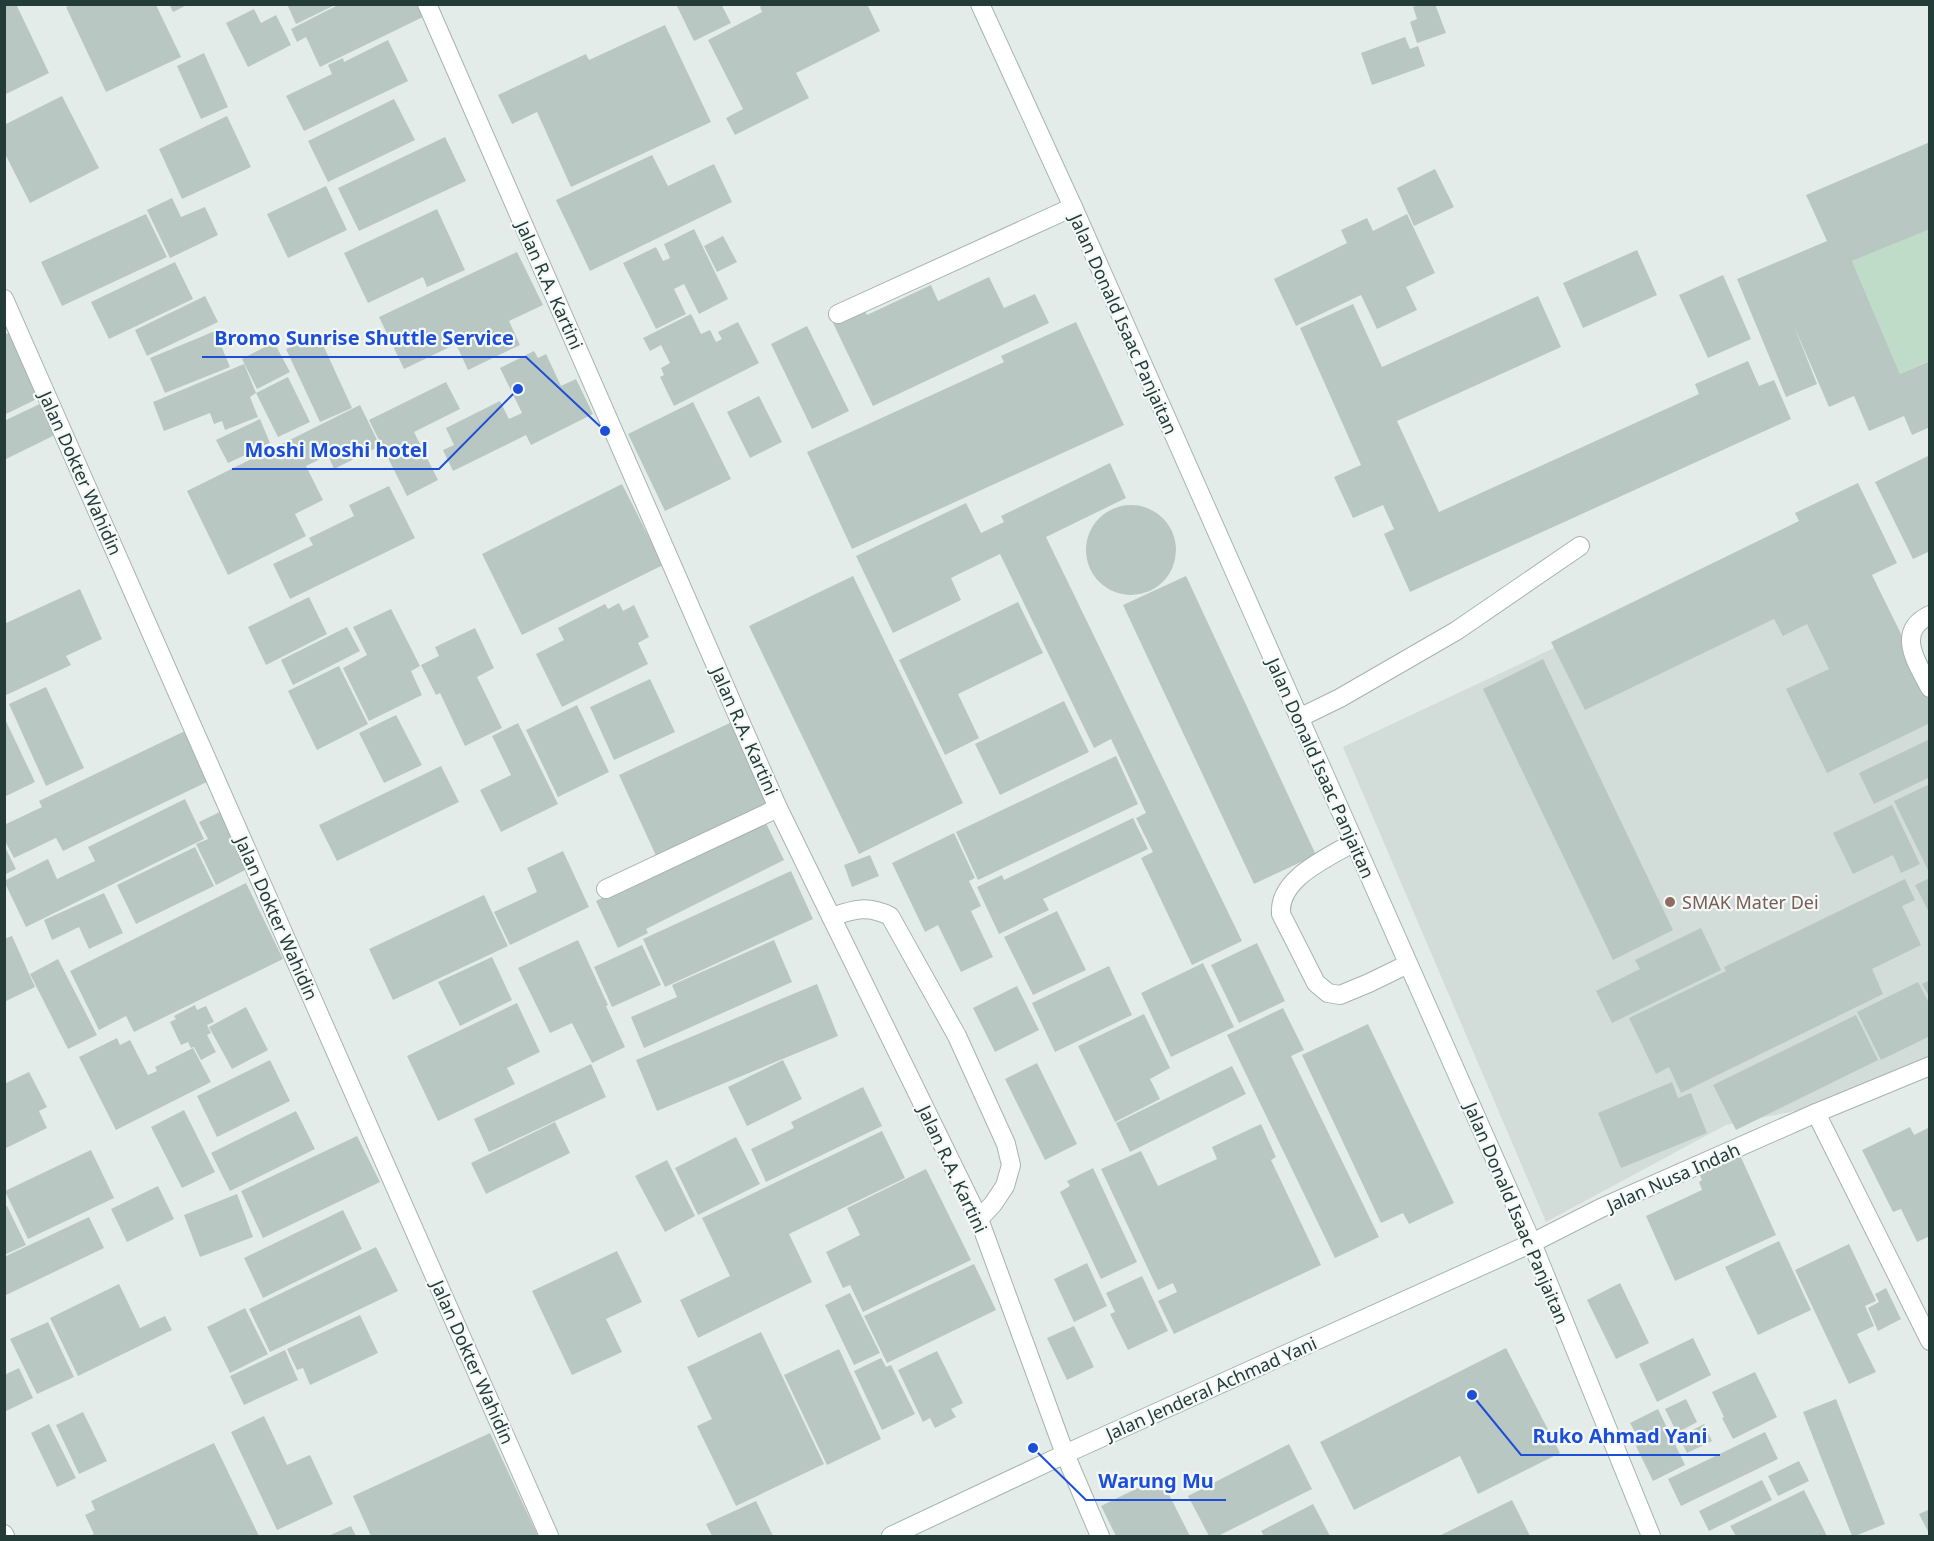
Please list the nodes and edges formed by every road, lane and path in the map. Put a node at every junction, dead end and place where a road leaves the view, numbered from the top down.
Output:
1 (427, 4) edge
2 (980, 4) edge
3 (1072, 207) junction
4 (4, 299) edge
5 (838, 315) dead end
6 (1580, 546) dead end
7 (1929, 615) edge
8 (1929, 688) edge
9 (1299, 718) junction
10 (778, 808) junction
11 (1354, 842) junction
12 (606, 889) dead end
13 (831, 917) junction
14 (1408, 964) junction
15 (1929, 1066) edge
16 (1816, 1113) junction
17 (979, 1219) junction
18 (1532, 1244) junction
19 (1929, 1341) edge
20 (1065, 1454) junction
21 (549, 1536) edge
22 (891, 1536) edge
23 (1100, 1536) edge
24 (1651, 1536) edge

1 - 10 street, Jalan R.A. Kartini
2 - 3 street, Jalan Donald Isaac Panjaitan
3 - 5 street
3 - 9 street, Jalan Donald Isaac Panjaitan
4 - 21 street, Jalan Dokter Wahidin
6 - 9 street
7 - 8 street
9 - 11 street, Jalan Donald Isaac Panjaitan
10 - 12 street
10 - 13 street, Jalan R.A. Kartini
11 - 14 street, Jalan Donald Isaac Panjaitan
11 - 14 street
13 - 17 street, Jalan R.A. Kartini
13 - 17 street
14 - 18 street, Jalan Donald Isaac Panjaitan
15 - 16 street, Jalan Nusa Indah
16 - 18 street, Jalan Nusa Indah
16 - 19 street
17 - 20 street, Jalan R.A. Kartini
18 - 20 street, Jalan Jenderal Achmad Yani
18 - 24 street, Jalan Donald Isaac Panjaitan
20 - 22 street, Jalan Jenderal Achmad Yani
20 - 23 street, Jalan R.A. Kartini

